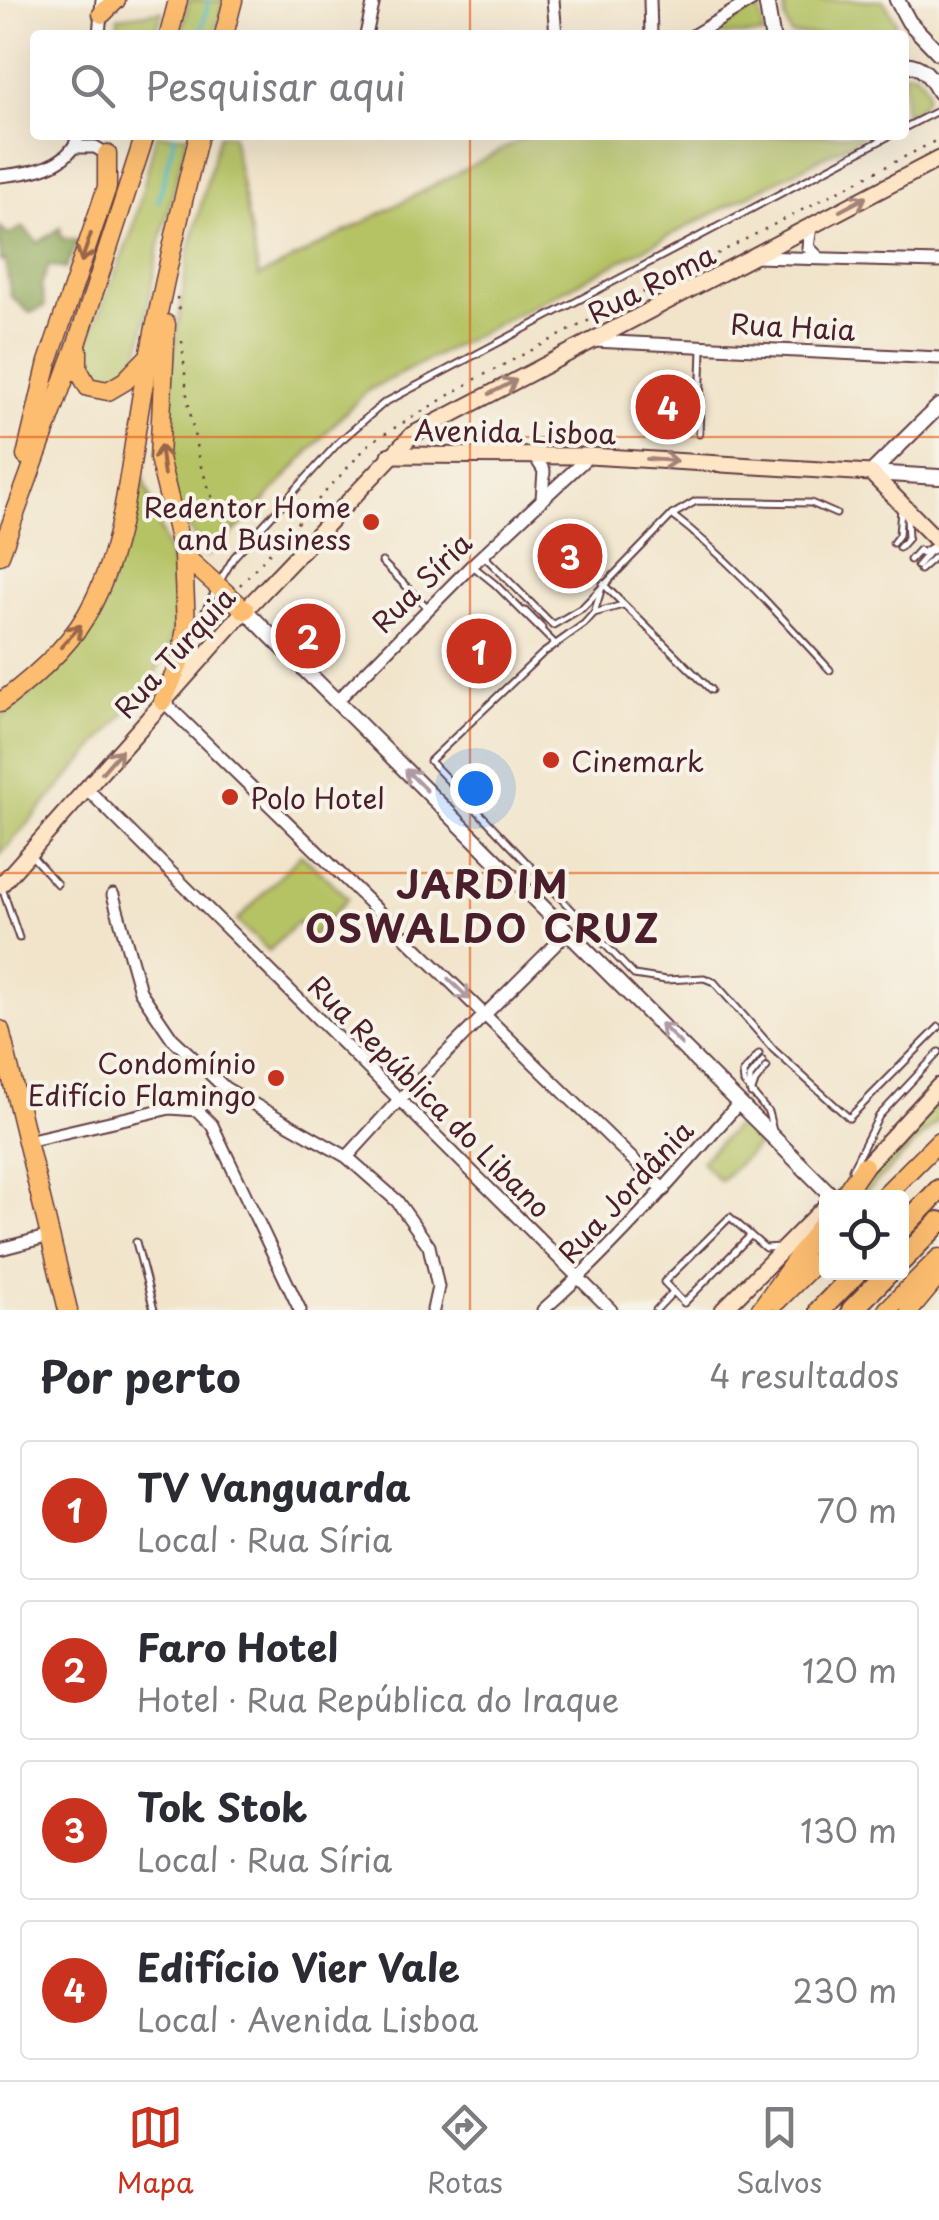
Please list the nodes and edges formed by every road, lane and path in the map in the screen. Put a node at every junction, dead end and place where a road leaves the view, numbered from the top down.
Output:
1 (116, 0) edge
2 (178, 0) edge
3 (234, 0) edge
4 (374, 0) edge
5 (553, 0) edge
6 (650, 0) edge
7 (766, 0) edge
8 (897, 0) edge
9 (749, 2) edge
10 (102, 7) edge
11 (909, 22) junction
12 (171, 30) edge
13 (229, 30) edge
14 (367, 30) edge
15 (556, 30) edge
16 (651, 30) edge
17 (702, 30) edge
18 (771, 30) edge
19 (907, 30) edge
20 (939, 52) edge
21 (909, 64) edge
22 (939, 92) edge
23 (939, 110) edge
24 (909, 125) edge
25 (103, 140) edge
26 (143, 140) edge
27 (198, 140) edge
28 (882, 140) edge
29 (77, 141) edge
30 (107, 154) junction
31 (939, 159) edge
32 (0, 176) edge
33 (812, 226) junction
34 (173, 251) junction
35 (755, 257) junction
36 (819, 258) junction
37 (939, 262) edge
38 (176, 287) dead end
39 (633, 320) junction
40 (180, 323) dead end
41 (593, 340) junction
42 (182, 341) dead end
43 (644, 343) junction
44 (78, 344) junction
45 (702, 346) junction
46 (150, 355) junction
47 (939, 358) edge
48 (939, 406) edge
49 (699, 434) dead end
50 (390, 455) junction
51 (534, 456) junction
52 (589, 456) junction
53 (871, 473) junction
54 (939, 477) edge
55 (542, 499) junction
56 (902, 506) junction
57 (836, 514) dead end
58 (672, 515) junction
59 (8, 533) junction
60 (896, 545) dead end
61 (939, 546) edge
62 (184, 554) junction
63 (0, 555) edge
64 (483, 555) junction
65 (234, 558) junction
66 (910, 560) dead end
67 (382, 562) dead end
68 (472, 566) junction
69 (918, 568) dead end
70 (603, 584) junction
71 (218, 585) junction
72 (622, 606) junction
73 (428, 608) junction
74 (245, 610) junction
75 (594, 613) junction
76 (556, 644) junction
77 (181, 660) junction
78 (830, 670) dead end
79 (711, 690) dead end
80 (0, 702) edge
81 (163, 702) junction
82 (336, 702) junction
83 (87, 790) junction
84 (29, 853) junction
85 (56, 884) dead end
86 (0, 885) edge
87 (113, 895) dead end
88 (568, 932) junction
89 (19, 938) dead end
90 (484, 1014) junction
91 (939, 1027) edge
92 (0, 1030) edge
93 (939, 1052) edge
94 (768, 1056) junction
95 (4, 1068) edge
96 (939, 1086) edge
97 (745, 1099) junction
98 (398, 1101) junction
99 (27, 1141) junction
100 (939, 1141) edge
101 (347, 1157) junction
102 (864, 1166) joint
103 (664, 1190) junction
104 (831, 1190) edge
105 (841, 1190) edge
106 (843, 1190) edge
107 (890, 1190) edge
108 (939, 1190) edge
109 (819, 1213) edge
110 (909, 1221) edge
111 (939, 1222) edge
112 (819, 1228) edge
113 (50, 1236) junction
114 (749, 1236) junction
115 (136, 1242) dead end
116 (791, 1242) junction
117 (0, 1249) edge
118 (909, 1253) edge
119 (939, 1258) edge
120 (819, 1259) edge
121 (939, 1275) edge
122 (579, 1278) junction
123 (849, 1280) edge
124 (881, 1280) edge
125 (673, 1292) junction
126 (662, 1304) junction
127 (68, 1310) edge
128 (154, 1310) edge
129 (300, 1310) edge
130 (433, 1310) edge
131 (543, 1310) edge
132 (611, 1310) edge
133 (656, 1310) edge
134 (669, 1310) edge
135 (724, 1310) edge
136 (760, 1310) edge
137 (768, 1310) edge
138 (820, 1310) edge
139 (852, 1310) edge
140 (887, 1310) edge
141 (910, 1310) edge

1 - 10 main road
2 - 12 main road
3 - 13 main road
4 - 14 street
5 - 15 street
6 - 16 street
7 - 18 street
8 - 11 street
9 - 17 street
11 - 19 street
11 - 20 street
21 - 22 street
23 - 24 lane
25 - 30 street
26 - 44 main road
27 - 34 main road
28 - 65 lane
29 - 30 street
29 - 32 street
30 -> 59 main road
33 -> 31 main road, Rua Roma
33 - 35 main road, Rua Roma
33 - 36 street
34 - 46 main road
62 -> 34 main road
35 - 36 street
35 - 39 main road, Rua Roma
36 - 37 street
38 - 40 path
39 - 41 main road, Rua Roma
39 - 43 street
41 - 43 street, Rua Haia
50 -> 41 main road, Rua Roma
42 - 65 path
43 - 45 street, Rua Haia
44 - 46 main road
44 - 59 main road
45 - 47 street, Rua Haia
45 - 49 lane
80 -> 46 main road
48 - 53 street
50 - 51 main road, Avenida Lisboa
50 - 74 main road, Rua Turquia
51 - 52 main road, Avenida Lisboa
51 - 55 street
52 -> 53 main road, Avenida Lisboa
52 - 55 street, Rua Síria
53 - 54 street, Avenida Lisboa
53 - 56 main road
55 - 64 street, Rua Síria
56 - 60 lane
56 - 61 main road
57 - 58 lane
58 - 70 lane
58 - 78 lane
59 - 63 main road
61 - 66 lane
61 - 69 lane
62 - 71 main road
62 - 77 main road
64 - 68 street, Rua Síria
64 - 70 lane
65 - 71 lane
67 - 73 lane
68 - 73 street, Rua Síria
68 - 76 lane
70 - 72 lane
70 - 75 lane
71 - 74 main road
71 - 77 lane
72 - 75 lane
72 - 79 lane
73 - 82 street, Rua Síria
74 - 81 main road, Rua Turquia
74 - 82 street
75 - 76 lane
76 - 94 lane
77 - 81 main road
83 -> 81 main road, Rua Turquia
81 -> 90 street
88 -> 82 street
83 - 84 main road, Rua Turquia
83 - 98 street, Rua República do Libano
84 - 85 lane
84 - 86 main road, Rua Turquia
86 - 89 lane
87 - 101 street
88 - 90 street
97 -> 88 street
90 - 98 street
90 - 103 street
91 - 94 lane
92 - 95 main road
93 - 105 lane
94 - 97 lane
95 - 99 main road
96 - 102 main road
97 - 103 street, Rua Jordânia
97 - 104 street
98 - 101 street
98 - 122 street, Rua República do Libano
99 - 113 main road
99 - 129 street
100 - 107 main road
101 - 130 street
102 - 106 main road
103 - 122 street, Rua Jordânia
108 - 110 highway
109 - 116 main road
111 - 118 highway
112 - 136 main road
113 - 117 street
113 - 127 main road
114 - 116 lane
114 - 125 lane
114 - 125 lane
115 - 128 lane
116 - 135 main road
119 - 140 main road
120 - 137 main road
121 - 141 main road
122 - 131 street, Rua Jordânia
122 - 132 street, Rua República do Libano
123 - 138 highway
124 - 139 highway
125 - 126 lane
126 - 133 lane
126 - 134 lane

